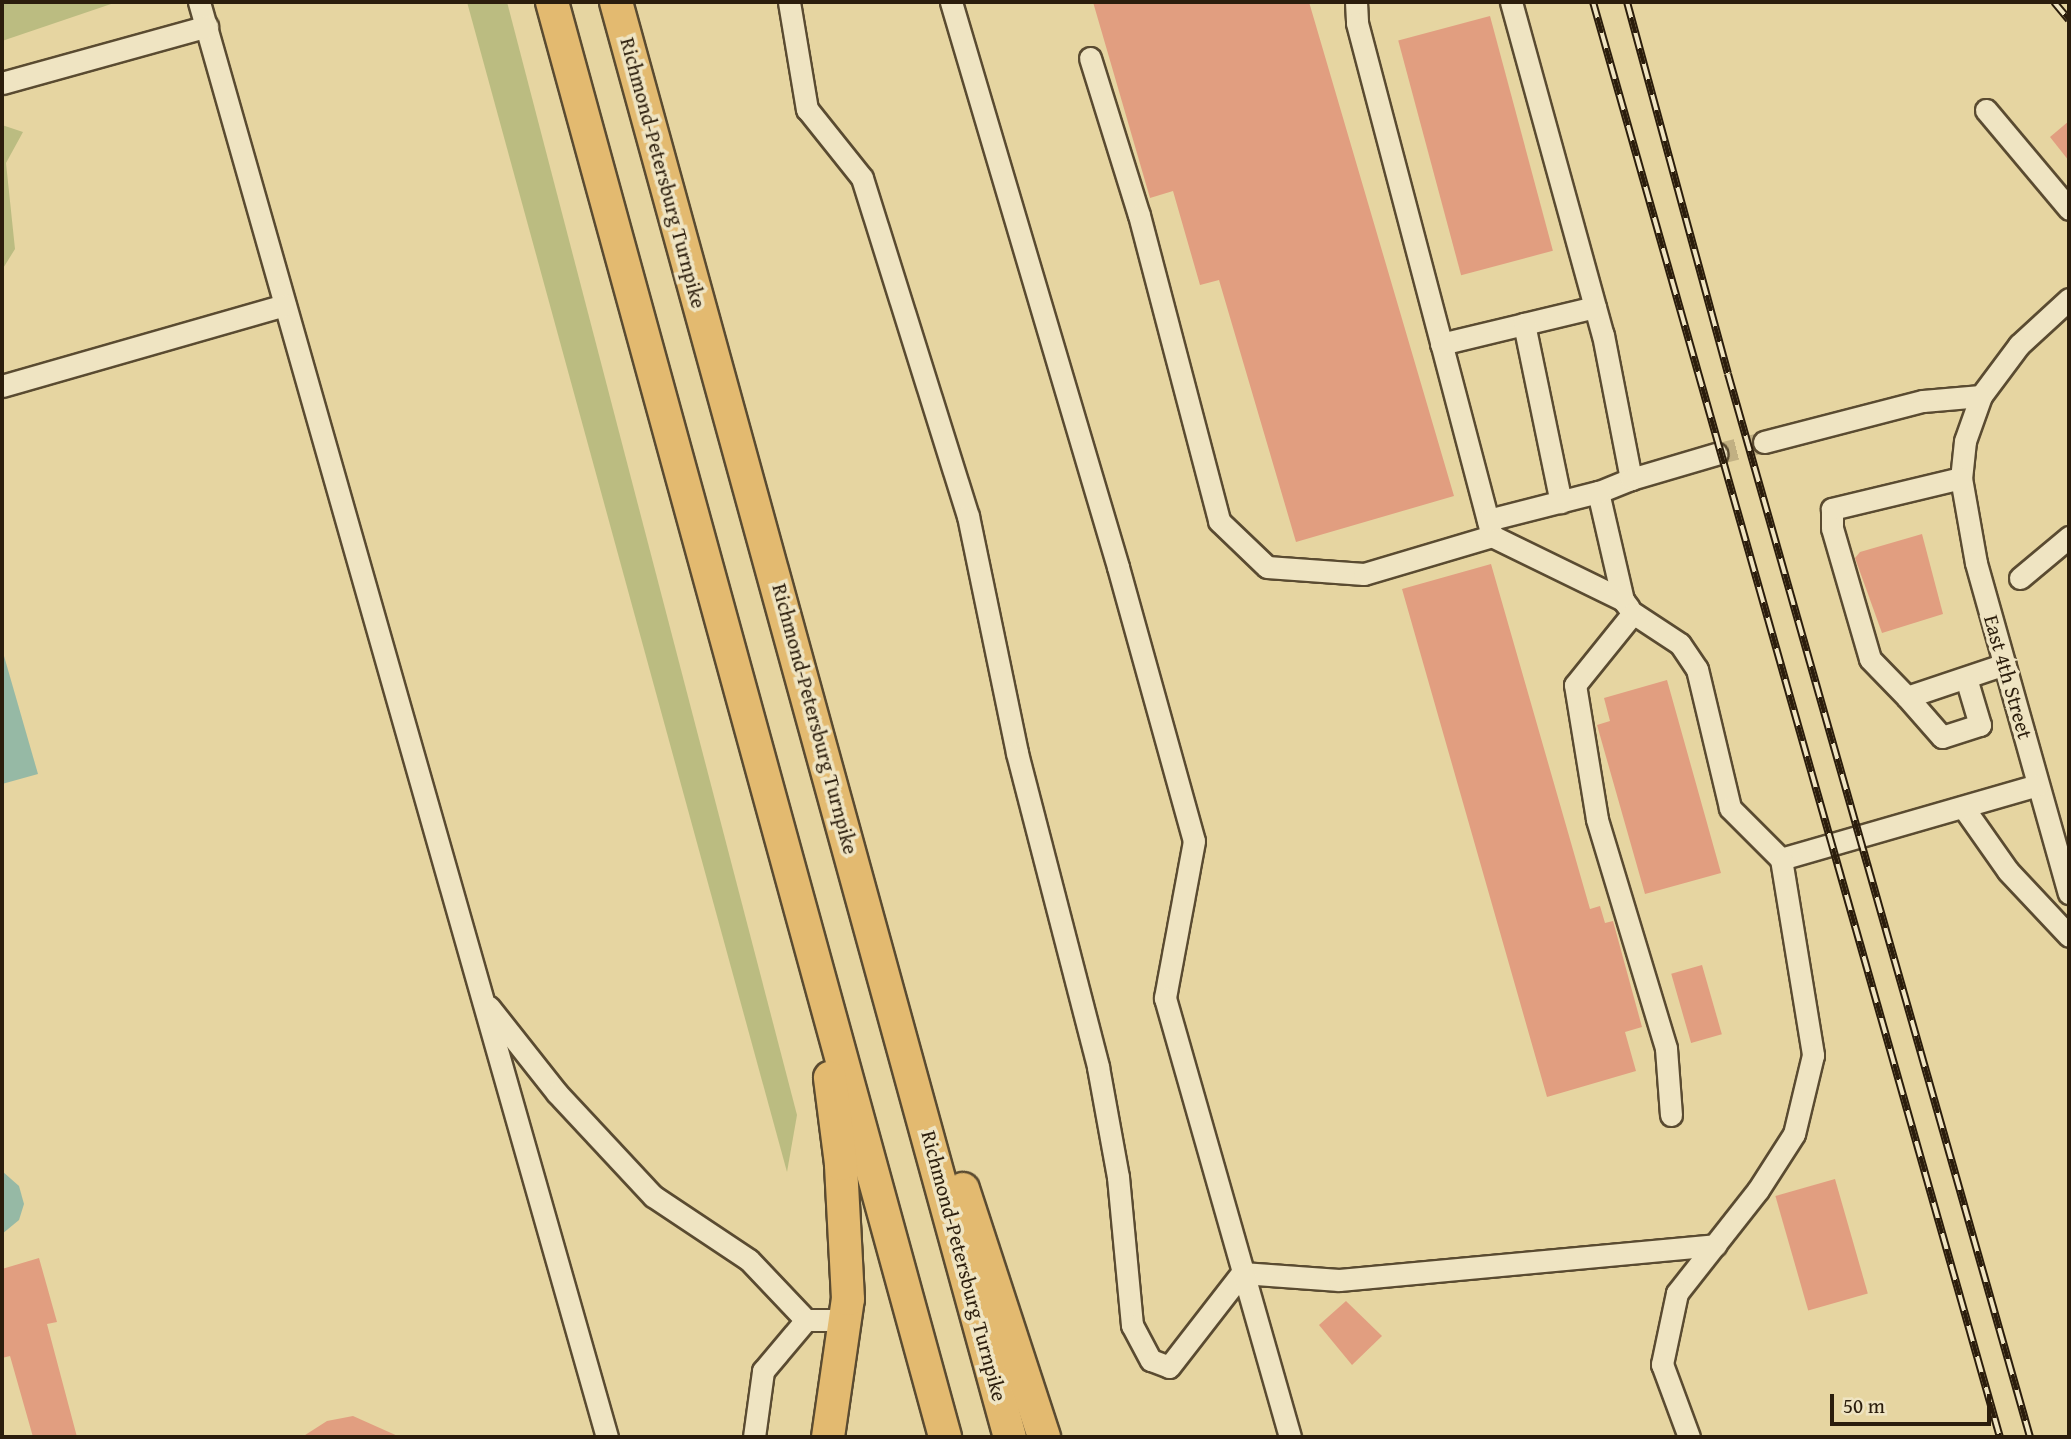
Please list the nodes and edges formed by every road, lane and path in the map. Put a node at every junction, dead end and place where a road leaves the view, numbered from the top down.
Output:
1 (199, 2) edge
2 (552, 2) edge
3 (616, 2) edge
4 (789, 2) edge
5 (951, 2) edge
6 (1356, 2) edge
7 (1511, 2) edge
8 (207, 26) junction
9 (1090, 58) dead end
10 (2, 83) edge
11 (1986, 110) dead end
12 (2069, 209) edge
13 (2069, 299) edge
14 (285, 305) junction
15 (1595, 307) junction
16 (1524, 324) junction
17 (1441, 344) junction
18 (2, 386) edge
19 (1981, 396) junction
20 (1764, 442) tunnel mouth
21 (1716, 454) tunnel mouth
22 (1962, 468) junction
23 (1631, 479) junction
24 (1598, 492) junction
25 (1561, 502) junction
26 (1490, 528) junction
27 (2069, 537) edge
28 (2020, 578) dead end
29 (1628, 607) junction
30 (2005, 664) junction
31 (1966, 678) junction
32 (1907, 697) junction
33 (2038, 785) junction
34 (1963, 807) junction
35 (1781, 859) junction
36 (2069, 893) edge
37 (796, 894) junction
38 (2069, 936) edge
39 (889, 987) junction
40 (482, 999) junction
41 (1671, 1115) dead end
42 (1715, 1245) junction
43 (1242, 1273) junction
44 (806, 1320) junction
45 (845, 1320) junction
46 (607, 1437) edge
47 (754, 1437) edge
48 (828, 1437) edge
49 (945, 1437) edge
50 (1010, 1437) edge
51 (1044, 1437) edge
52 (1290, 1437) edge
53 (1689, 1437) edge

1 - 8 street
2 - 37 highway
3 - 39 highway, Richmond-Petersburg Turnpike
4 - 43 street
5 - 43 street
6 - 17 street
7 - 15 street
8 - 10 street
8 - 14 street
9 - 26 street
11 - 12 street
13 - 19 street
14 - 18 street
14 - 40 street
15 - 16 street
15 - 23 street
16 - 17 street
16 - 25 street
17 - 26 street
19 - 20 street
19 - 22 street
21 - 23 street
22 - 30 street, East 4th Street
22 - 32 street
23 - 24 street
24 - 25 street
24 - 29 street
25 - 26 street
26 - 29 street
27 - 28 street
29 - 35 street
29 - 41 street
30 - 31 street
30 - 33 street, East 4th Street
31 - 32 street
31 - 32 street
33 - 34 street
33 - 36 street, East 4th Street
34 - 35 street
34 - 38 street
35 - 42 street
37 - 45 highway
37 - 49 highway
39 - 50 highway, Richmond-Petersburg Turnpike
39 - 51 highway
40 - 44 street
40 - 46 street
42 - 43 street
42 - 53 street
43 - 52 street
44 - 45 street
44 - 47 street
45 - 48 highway

